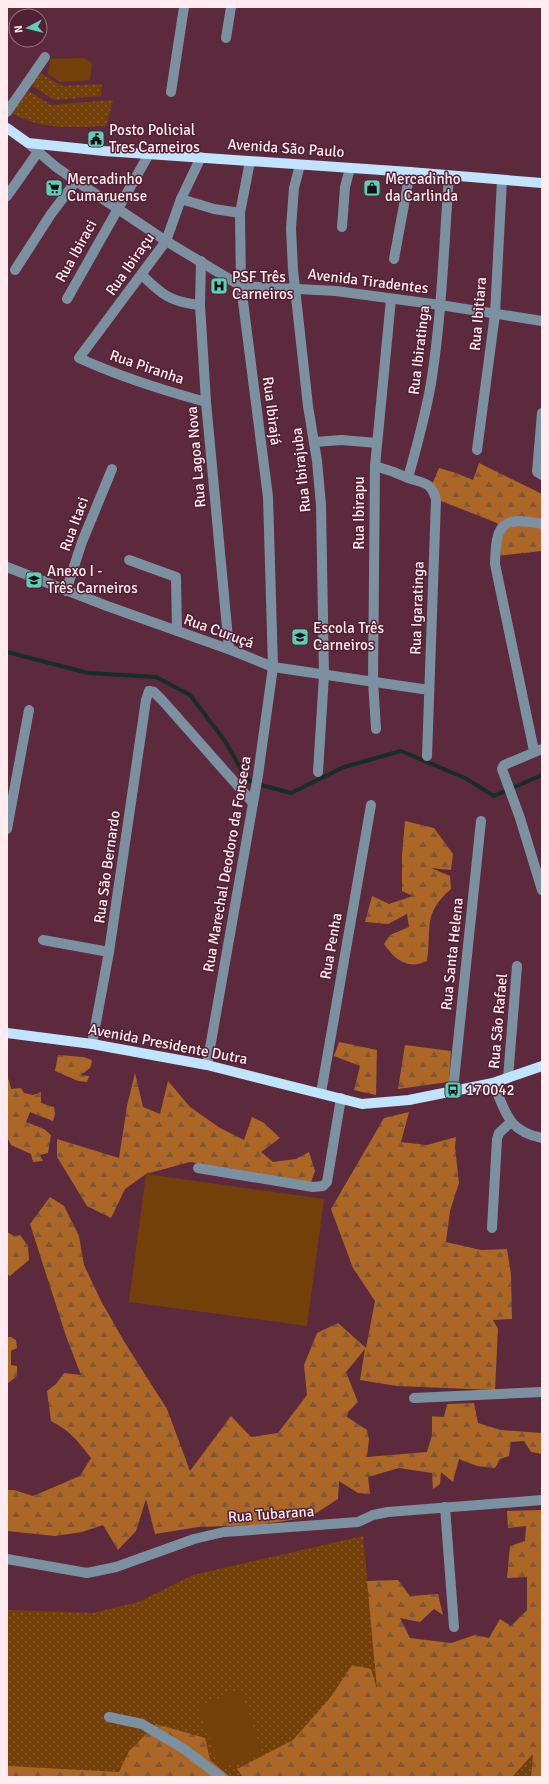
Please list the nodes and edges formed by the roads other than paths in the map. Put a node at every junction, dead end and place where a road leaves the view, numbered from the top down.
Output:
1 (184, 7) edge
2 (231, 7) edge
3 (226, 38) dead end
4 (45, 57) dead end
5 (171, 92) dead end
6 (7, 112) edge
7 (7, 128) edge
8 (28, 143) junction
9 (38, 152) junction
10 (149, 154) junction
11 (200, 157) junction
12 (250, 161) junction
13 (300, 165) junction
14 (350, 168) junction
15 (410, 172) junction
16 (449, 176) junction
17 (502, 180) junction
18 (76, 181) junction
19 (542, 183) edge
20 (7, 196) edge
21 (181, 198) junction
22 (117, 208) junction
23 (240, 213) junction
24 (342, 227) dead end
25 (166, 241) junction
26 (394, 259) dead end
27 (201, 261) junction
28 (15, 270) dead end
29 (142, 275) junction
30 (240, 286) junction
31 (295, 288) junction
32 (67, 299) dead end
33 (391, 299) junction
34 (200, 305) junction
35 (440, 305) junction
36 (495, 314) junction
37 (542, 321) edge
38 (79, 358) joint
39 (206, 402) junction
40 (542, 413) edge
41 (314, 442) junction
42 (377, 443) junction
43 (477, 450) dead end
44 (375, 466) junction
45 (112, 469) dead end
46 (540, 473) edge
47 (408, 478) junction
48 (542, 524) edge
49 (129, 560) dead end
50 (7, 567) edge
51 (66, 590) junction
52 (177, 631) junction
53 (229, 649) junction
54 (273, 667) junction
55 (324, 675) junction
56 (373, 682) junction
57 (429, 690) junction
58 (30, 710) dead end
59 (376, 729) dead end
60 (538, 750) edge
61 (426, 756) dead end
62 (318, 772) dead end
63 (253, 803) junction
64 (371, 805) dead end
65 (481, 821) dead end
66 (7, 829) edge
67 (542, 890) edge
68 (43, 940) dead end
69 (110, 952) junction
70 (517, 966) dead end
71 (7, 1033) edge
72 (92, 1044) junction
73 (207, 1065) junction
74 (542, 1066) edge
75 (508, 1078) junction
76 (493, 1083) junction
77 (453, 1090) junction
78 (321, 1093) junction
79 (341, 1098) junction
80 (510, 1123) junction
81 (542, 1138) edge
82 (198, 1168) dead end
83 (492, 1228) dead end
84 (542, 1392) edge
85 (414, 1398) dead end
86 (542, 1500) edge
87 (445, 1507) junction
88 (7, 1559) edge
89 (454, 1627) dead end
90 (109, 1717) dead end
91 (221, 1777) edge

1 - 5 street
2 - 3 street
4 - 6 street
7 - 8 main road
8 - 9 street
8 - 10 main road, Avenida São Paulo
9 - 18 street
9 - 20 street
10 - 11 main road, Avenida São Paulo
10 - 22 street, Rua Ibiraci
11 - 12 main road, Avenida São Paulo
11 - 21 street, Rua Ibiraçu
12 - 13 main road, Avenida São Paulo
12 - 23 street, Rua Ibirajá
13 - 14 main road, Avenida São Paulo
13 - 31 street, Rua Ibirajuba
14 - 15 main road, Avenida São Paulo
14 - 24 street
15 - 16 main road, Avenida São Paulo
15 - 26 street
16 - 17 main road, Avenida São Paulo
16 - 35 street, Rua Ibiratinga
17 - 19 main road, Avenida São Paulo
17 - 36 street, Rua Ibitiara
18 - 22 street
18 - 28 street
21 - 23 street
21 - 25 street, Rua Ibiraçu
22 - 25 street
22 - 32 street, Rua Ibiraci
23 - 30 street, Rua Ibirajá
25 - 27 street
25 - 29 street, Rua Ibiraçu
27 - 30 street
27 - 34 street, Rua Lagoa Nova
29 - 34 street
29 - 38 street, Rua Ibiraçu
30 - 31 street, Avenida Tiradentes
30 - 54 street, Rua Ibirajá
31 - 33 street, Avenida Tiradentes
31 - 41 street, Rua Ibirajuba
33 - 35 street, Avenida Tiradentes
33 - 42 street, Rua Ibirapu
34 - 39 street, Rua Lagoa Nova
35 - 36 street, Avenida Tiradentes
35 - 47 street, Rua Ibiratinga
36 - 37 street, Avenida Tiradentes
36 - 43 street, Rua Ibitiara
38 - 39 street, Rua Piranha
39 - 53 street, Rua Lagoa Nova
40 - 46 street
41 - 42 street
41 - 55 street, Rua Ibirajuba
42 - 44 street, Rua Ibirapu
44 - 47 street, Rua Igaratinga
44 - 56 street, Rua Ibirapu
45 - 51 street, Rua Itaci
47 - 57 street, Rua Igaratinga
48 - 60 street
49 - 52 street
50 - 51 street, Rua Curuçá
51 - 52 street, Rua Curuçá
52 - 53 street, Rua Curuçá
53 - 54 street, Rua Curuçá
54 - 55 street, Rua Curuçá
54 - 63 street, Rua Marechal Deodoro da Fonseca
55 - 56 street, Rua Curuçá
55 - 62 street, Rua Ibirajuba
56 - 57 street, Rua Curuçá
56 - 59 street, Rua Ibirapu
57 - 61 street, Rua Igaratinga
58 - 66 street
60 - 67 street
63 - 69 street, Rua São Bernardo
63 - 73 street, Rua Marechal Deodoro da Fonseca
64 - 78 street, Rua Penha
65 - 77 street, Rua Santa Helena
68 - 69 street
69 - 72 street, Rua São Bernardo
70 - 75 street, Rua São Rafael
71 - 72 main road, Avenida Presidente Dutra
72 - 73 main road, Avenida Presidente Dutra
73 - 78 main road, Avenida Presidente Dutra
74 - 75 main road, Avenida Presidente Dutra
75 - 76 main road, Avenida Presidente Dutra
76 - 77 main road, Avenida Presidente Dutra
76 - 80 street
77 - 79 main road, Avenida Presidente Dutra
78 - 79 main road, Avenida Presidente Dutra
79 - 82 street
80 - 81 street
80 - 83 street
84 - 85 street
86 - 87 street, Rua Tubarana
87 - 88 street, Rua Tubarana
87 - 89 street
90 - 91 street

